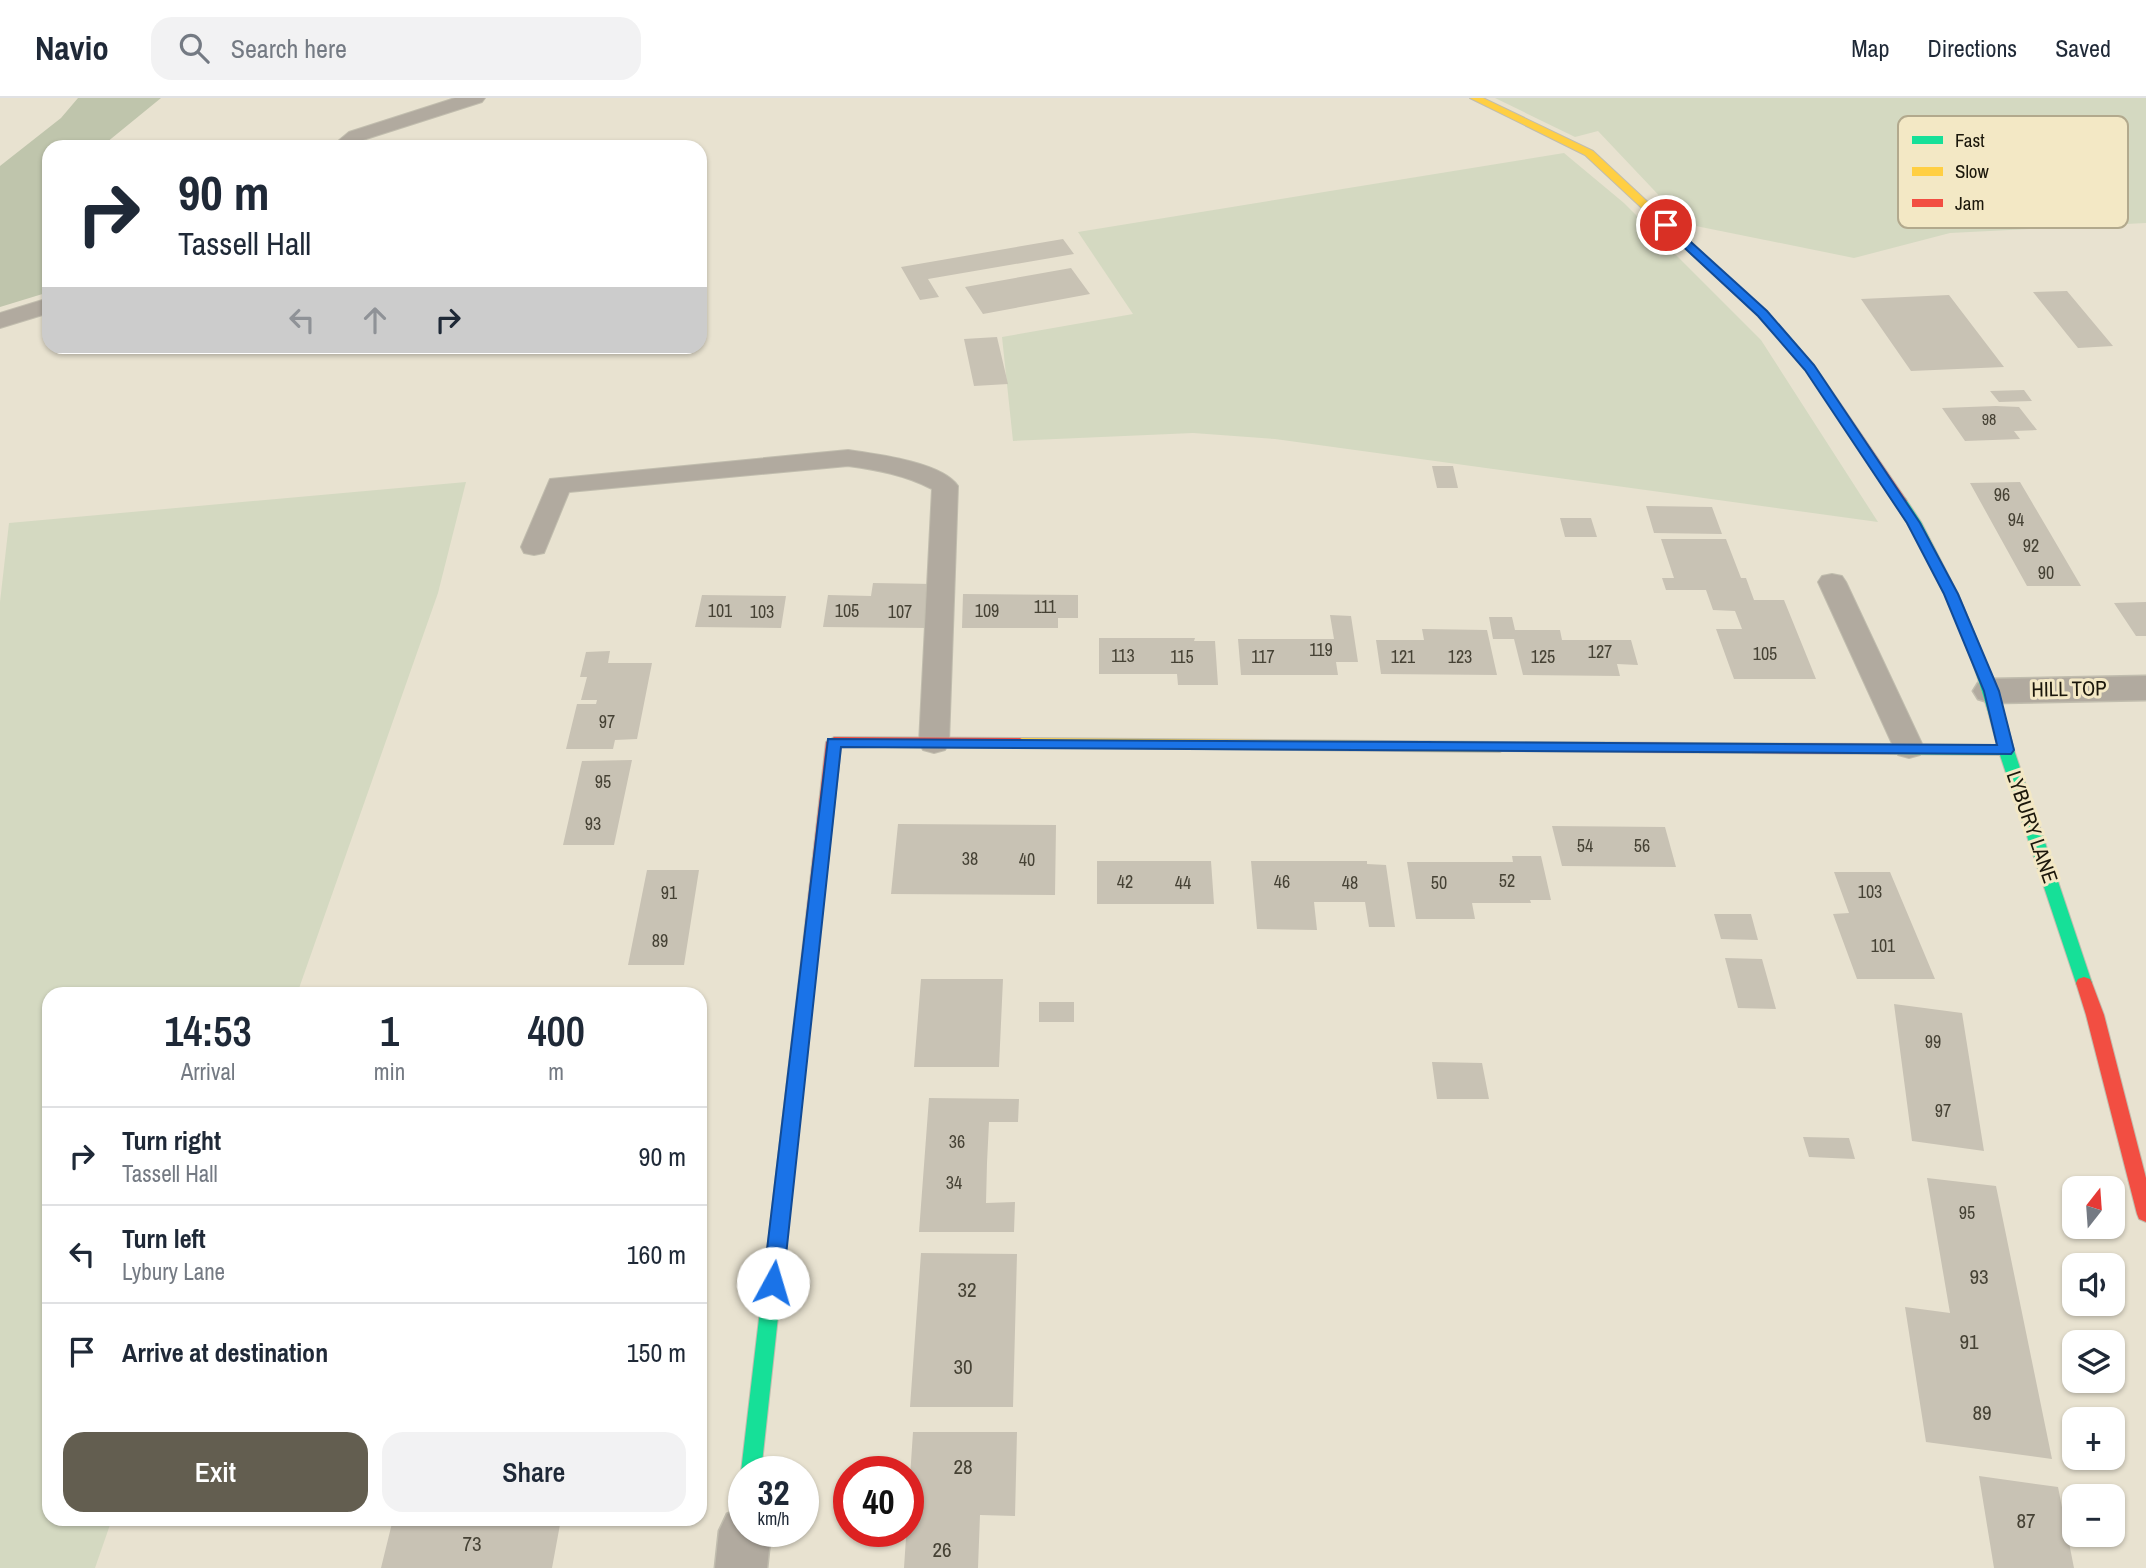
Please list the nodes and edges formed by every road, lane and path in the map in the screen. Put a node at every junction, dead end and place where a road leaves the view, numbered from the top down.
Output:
1 (475, 98) edge
2 (1475, 98) edge
3 (351, 140) edge
4 (42, 307) edge
5 (0, 321) edge
6 (534, 547) dead end
7 (1832, 582) dead end
8 (2146, 688) edge
9 (1991, 691) junction
10 (934, 743) junction
11 (1909, 748) junction
12 (2006, 750) junction
13 (2146, 1214) edge
14 (753, 1456) edge
15 (743, 1547) edge
16 (741, 1568) edge

1 - 3 lane
2 - 9 street, LYBURY LANE
4 - 5 lane
6 - 10 lane
7 - 11 lane
8 - 9 street, HILL TOP
9 - 12 street, LYBURY LANE
10 - 11 street
10 - 14 street
11 - 12 street
12 - 13 street, LYBURY LANE
15 - 16 street

